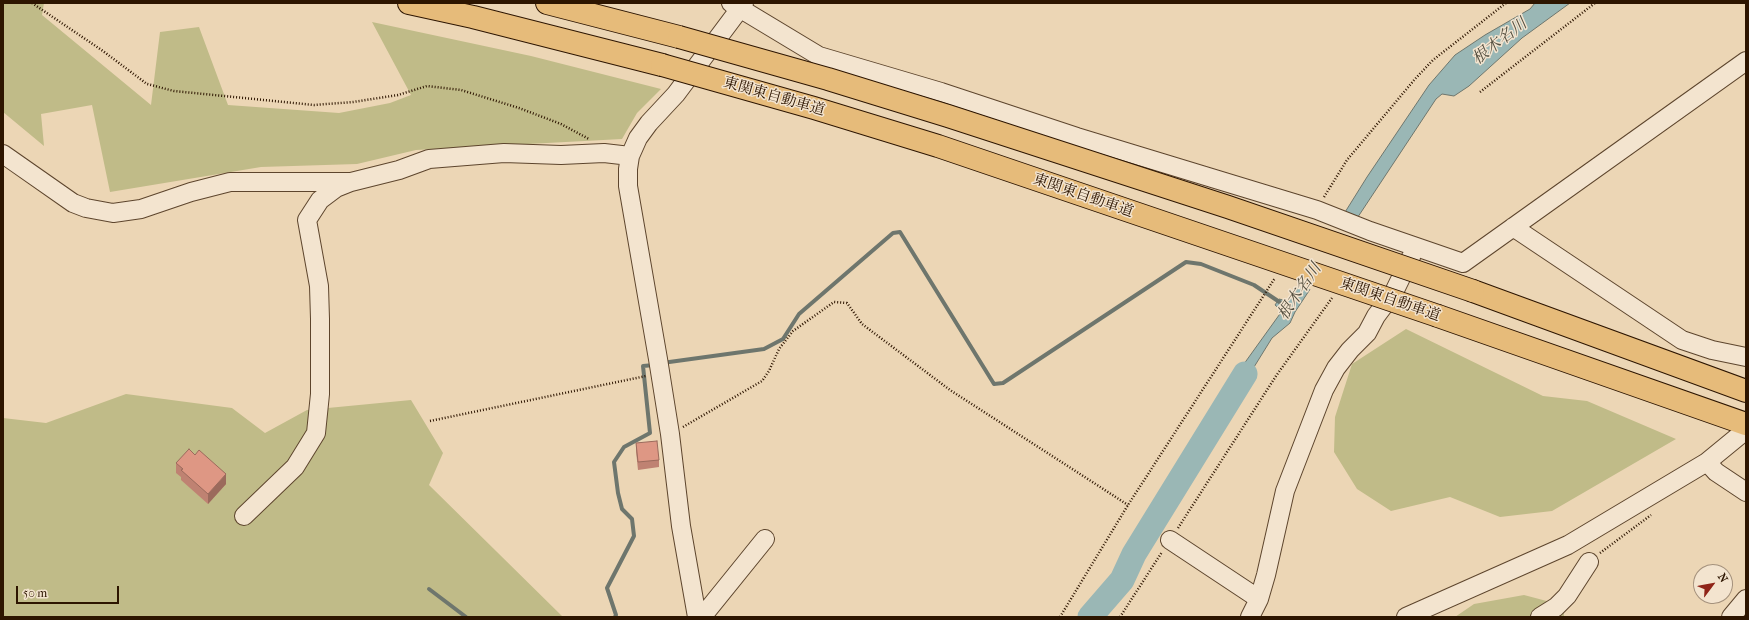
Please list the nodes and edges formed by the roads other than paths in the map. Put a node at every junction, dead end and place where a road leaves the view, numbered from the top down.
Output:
1 (409, 3) edge
2 (547, 3) edge
3 (738, 5) edge
4 (1746, 61) edge
5 (3, 154) edge
6 (630, 156) junction
7 (352, 182) junction
8 (1513, 227) junction
9 (1414, 246) junction
10 (1746, 357) edge
11 (1746, 390) edge
12 (1746, 424) edge
13 (1746, 430) edge
14 (1714, 456) junction
15 (1746, 492) edge
16 (244, 516) dead end
17 (765, 539) dead end
18 (1170, 540) road end
19 (1589, 562) road end
20 (1259, 599) junction
21 (1746, 599) edge
22 (697, 617) edge
23 (702, 617) edge
24 (1250, 617) edge
25 (1406, 617) edge
26 (1540, 617) edge
27 (1730, 617) edge

1 - 12 highway, 東関東自動車道, bridge
2 - 11 highway, bridge
3 - 6 street
3 - 9 street
4 - 8 street
5 - 7 street
6 - 7 street
6 - 22 street
7 - 16 street
8 - 9 street
8 - 10 street
9 - 20 street
13 - 14 street
14 - 15 street
14 - 25 street
17 - 23 street
18 - 20 street
19 - 26 street
20 - 24 street
21 - 27 street

